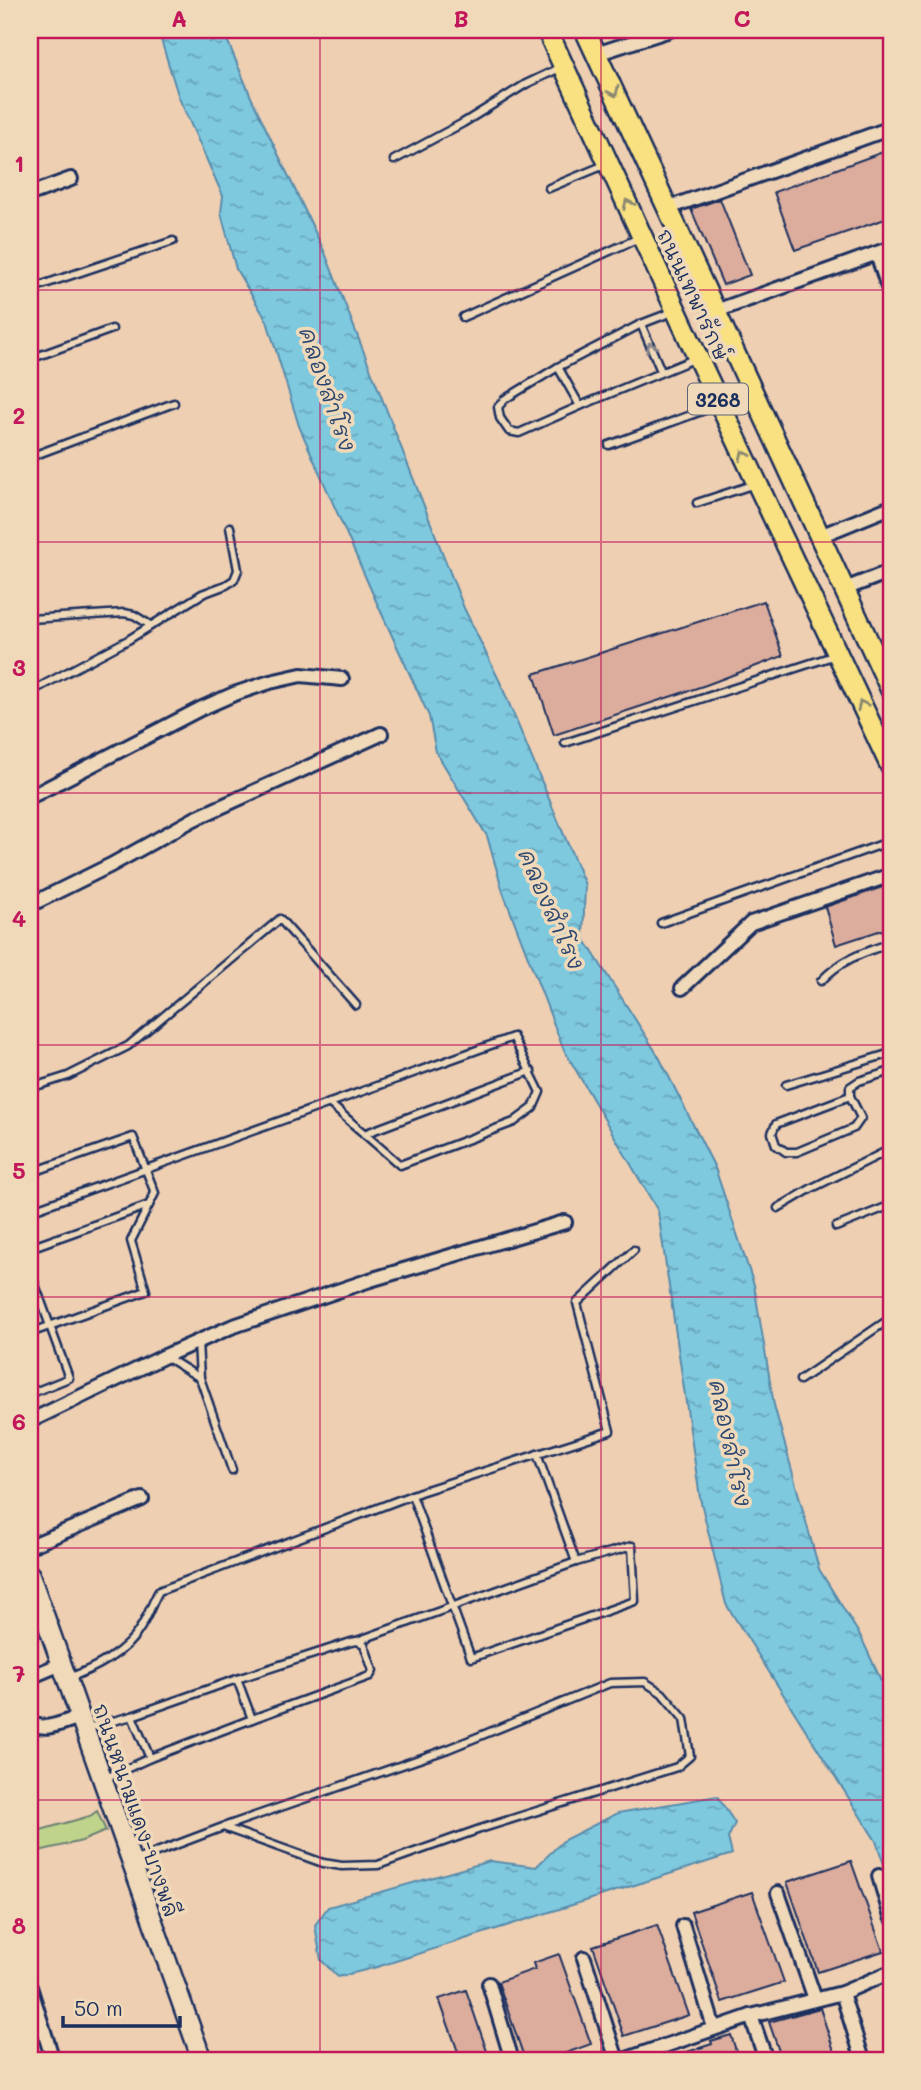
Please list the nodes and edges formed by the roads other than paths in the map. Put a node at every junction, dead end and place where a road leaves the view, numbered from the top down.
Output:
1 (547, 30) edge
2 (585, 30) edge
3 (670, 30) edge
4 (596, 54) junction
5 (564, 66) junction
6 (891, 128) edge
7 (394, 160) dead end
8 (609, 163) junction
9 (71, 179) dead end
10 (549, 188) dead end
11 (30, 194) edge
12 (668, 208) junction
13 (643, 237) junction
14 (173, 241) dead end
15 (891, 248) edge
16 (877, 254) junction
17 (30, 289) edge
18 (891, 296) edge
19 (676, 310) junction
20 (716, 311) junction
21 (463, 317) dead end
22 (640, 324) junction
23 (112, 329) dead end
24 (698, 358) junction
25 (30, 359) edge
26 (558, 367) junction
27 (661, 371) junction
28 (174, 403) dead end
29 (720, 404) junction
30 (580, 405) junction
31 (609, 445) dead end
32 (30, 457) edge
33 (757, 483) junction
34 (697, 503) dead end
35 (891, 507) edge
36 (230, 527) dead end
37 (820, 536) junction
38 (891, 571) edge
39 (845, 589) junction
40 (30, 619) edge
41 (150, 625) junction
42 (838, 655) junction
43 (342, 679) dead end
44 (891, 690) edge
45 (30, 692) edge
46 (382, 734) dead end
47 (565, 743) dead end
48 (891, 767) edge
49 (30, 797) edge
50 (891, 841) edge
51 (891, 875) edge
52 (30, 905) edge
53 (660, 923) dead end
54 (891, 943) edge
55 (821, 981) dead end
56 (682, 988) dead end
57 (356, 1005) dead end
58 (891, 1053) edge
59 (531, 1071) junction
60 (891, 1071) edge
61 (786, 1085) dead end
62 (30, 1088) edge
63 (850, 1096) junction
64 (329, 1103) junction
65 (364, 1134) junction
66 (891, 1149) edge
67 (147, 1168) junction
68 (30, 1173) edge
69 (149, 1205) junction
70 (891, 1205) edge
71 (778, 1208) dead end
72 (30, 1211) edge
73 (565, 1222) dead end
74 (836, 1227) dead end
75 (30, 1248) edge
76 (634, 1250) dead end
77 (30, 1271) edge
78 (891, 1318) edge
79 (49, 1327) junction
80 (30, 1333) edge
81 (198, 1342) junction
82 (165, 1356) junction
83 (200, 1378) junction
84 (800, 1380) dead end
85 (30, 1388) edge
86 (30, 1421) edge
87 (537, 1454) junction
88 (232, 1470) dead end
89 (412, 1495) junction
90 (142, 1499) dead end
91 (30, 1546) edge
92 (576, 1562) junction
93 (30, 1575) edge
94 (451, 1606) junction
95 (357, 1641) junction
96 (64, 1671) junction
97 (237, 1679) junction
98 (30, 1680) edge
99 (132, 1716) junction
100 (252, 1719) junction
101 (30, 1721) edge
102 (82, 1723) junction
103 (150, 1758) junction
104 (102, 1780) junction
105 (223, 1827) junction
106 (131, 1862) junction
107 (879, 1876) dead end
108 (778, 1893) dead end
109 (891, 1917) edge
110 (683, 1926) dead end
111 (584, 1958) dead end
112 (891, 1972) edge
113 (489, 1984) dead end
114 (30, 1986) edge
115 (842, 1993) junction
116 (815, 1999) junction
117 (751, 2016) junction
118 (715, 2028) junction
119 (662, 2047) junction
120 (53, 2060) edge
121 (202, 2060) edge
122 (512, 2060) edge
123 (617, 2060) edge
124 (624, 2060) edge
125 (667, 2060) edge
126 (766, 2060) edge
127 (863, 2060) edge

1 - 5 main road, ถนนเทพารักษ์ / 3268
2 - 4 main road, ถนนเทพารักษ์ / 3268
3 - 4 street
4 -> 12 main road, ถนนเทพารักษ์ / 3268
5 - 7 lane
5 - 8 main road, ถนนเทพารักษ์ / 3268
6 - 12 street
8 - 10 lane
13 -> 8 main road, ถนนเทพารักษ์ / 3268
9 - 11 street
12 - 20 main road, ถนนเทพารักษ์ / 3268
13 - 19 main road, ถนนเทพารักษ์ / 3268
13 - 21 lane
14 - 17 lane
15 - 16 street
16 - 18 street
16 - 20 street
19 - 22 lane
19 - 24 main road, ถนนเทพารักษ์ / 3268
20 - 37 main road, ถนนเทพารักษ์ / 3268
22 - 26 lane
27 -> 22 lane
23 - 25 lane
24 - 27 lane
24 - 29 main road, ถนนเทพารักษ์ / 3268
26 - 30 lane
26 - 30 lane
27 - 30 lane
28 - 32 lane
29 - 31 lane
33 -> 29 main road, ถนนเทพารักษ์ / 3268
33 - 34 lane
33 - 42 main road, ถนนเทพารักษ์ / 3268
35 - 37 street
36 - 41 lane
37 - 39 main road, ถนนเทพารักษ์ / 3268
38 - 39 street
39 - 44 main road, ถนนเทพารักษ์ / 3268
40 - 41 lane
41 - 45 lane
42 - 47 lane
48 -> 42 main road, ถนนเทพารักษ์ / 3268
43 - 49 street
46 - 52 street
50 - 53 lane
51 - 56 street
54 - 55 lane
57 - 62 lane
58 - 61 lane
59 - 64 lane
59 - 65 lane
59 - 65 lane
60 - 63 lane
63 - 63 lane
64 - 65 lane
64 - 67 lane
66 - 71 lane
67 - 68 lane
67 - 69 lane
67 - 72 lane
69 - 75 lane
69 - 79 lane
70 - 74 lane
73 - 81 street
76 - 87 lane
77 - 79 lane
78 - 84 lane
79 - 80 lane
79 - 85 lane
81 - 82 street
81 - 83 lane
82 - 83 lane
82 - 86 street
83 - 88 lane
87 - 89 lane
87 - 92 lane
89 - 94 lane
89 - 96 lane
90 - 91 street
92 - 94 lane
92 - 94 lane
93 - 96 main road, ถนนหนามแดง-บางพลี
94 - 95 lane
95 - 97 lane
95 - 100 lane
96 - 98 street
96 - 102 main road, ถนนหนามแดง-บางพลี
97 - 99 lane
97 - 100 lane
99 - 102 lane
99 - 103 lane
100 - 103 lane
101 - 102 street
102 - 104 main road, ถนนหนามแดง-บางพลี
103 - 104 lane
104 - 106 main road, ถนนหนามแดง-บางพลี
105 - 105 lane
105 - 106 lane
106 - 121 main road, ถนนหนามแดง-บางพลี
107 - 109 street
108 - 116 street
110 - 118 street
111 - 123 street
112 - 115 street
113 - 122 street
114 - 120 street
115 - 116 street
115 - 127 street
116 - 117 street
117 - 118 street
117 - 126 street
118 - 119 street
119 - 124 street
119 - 125 street

